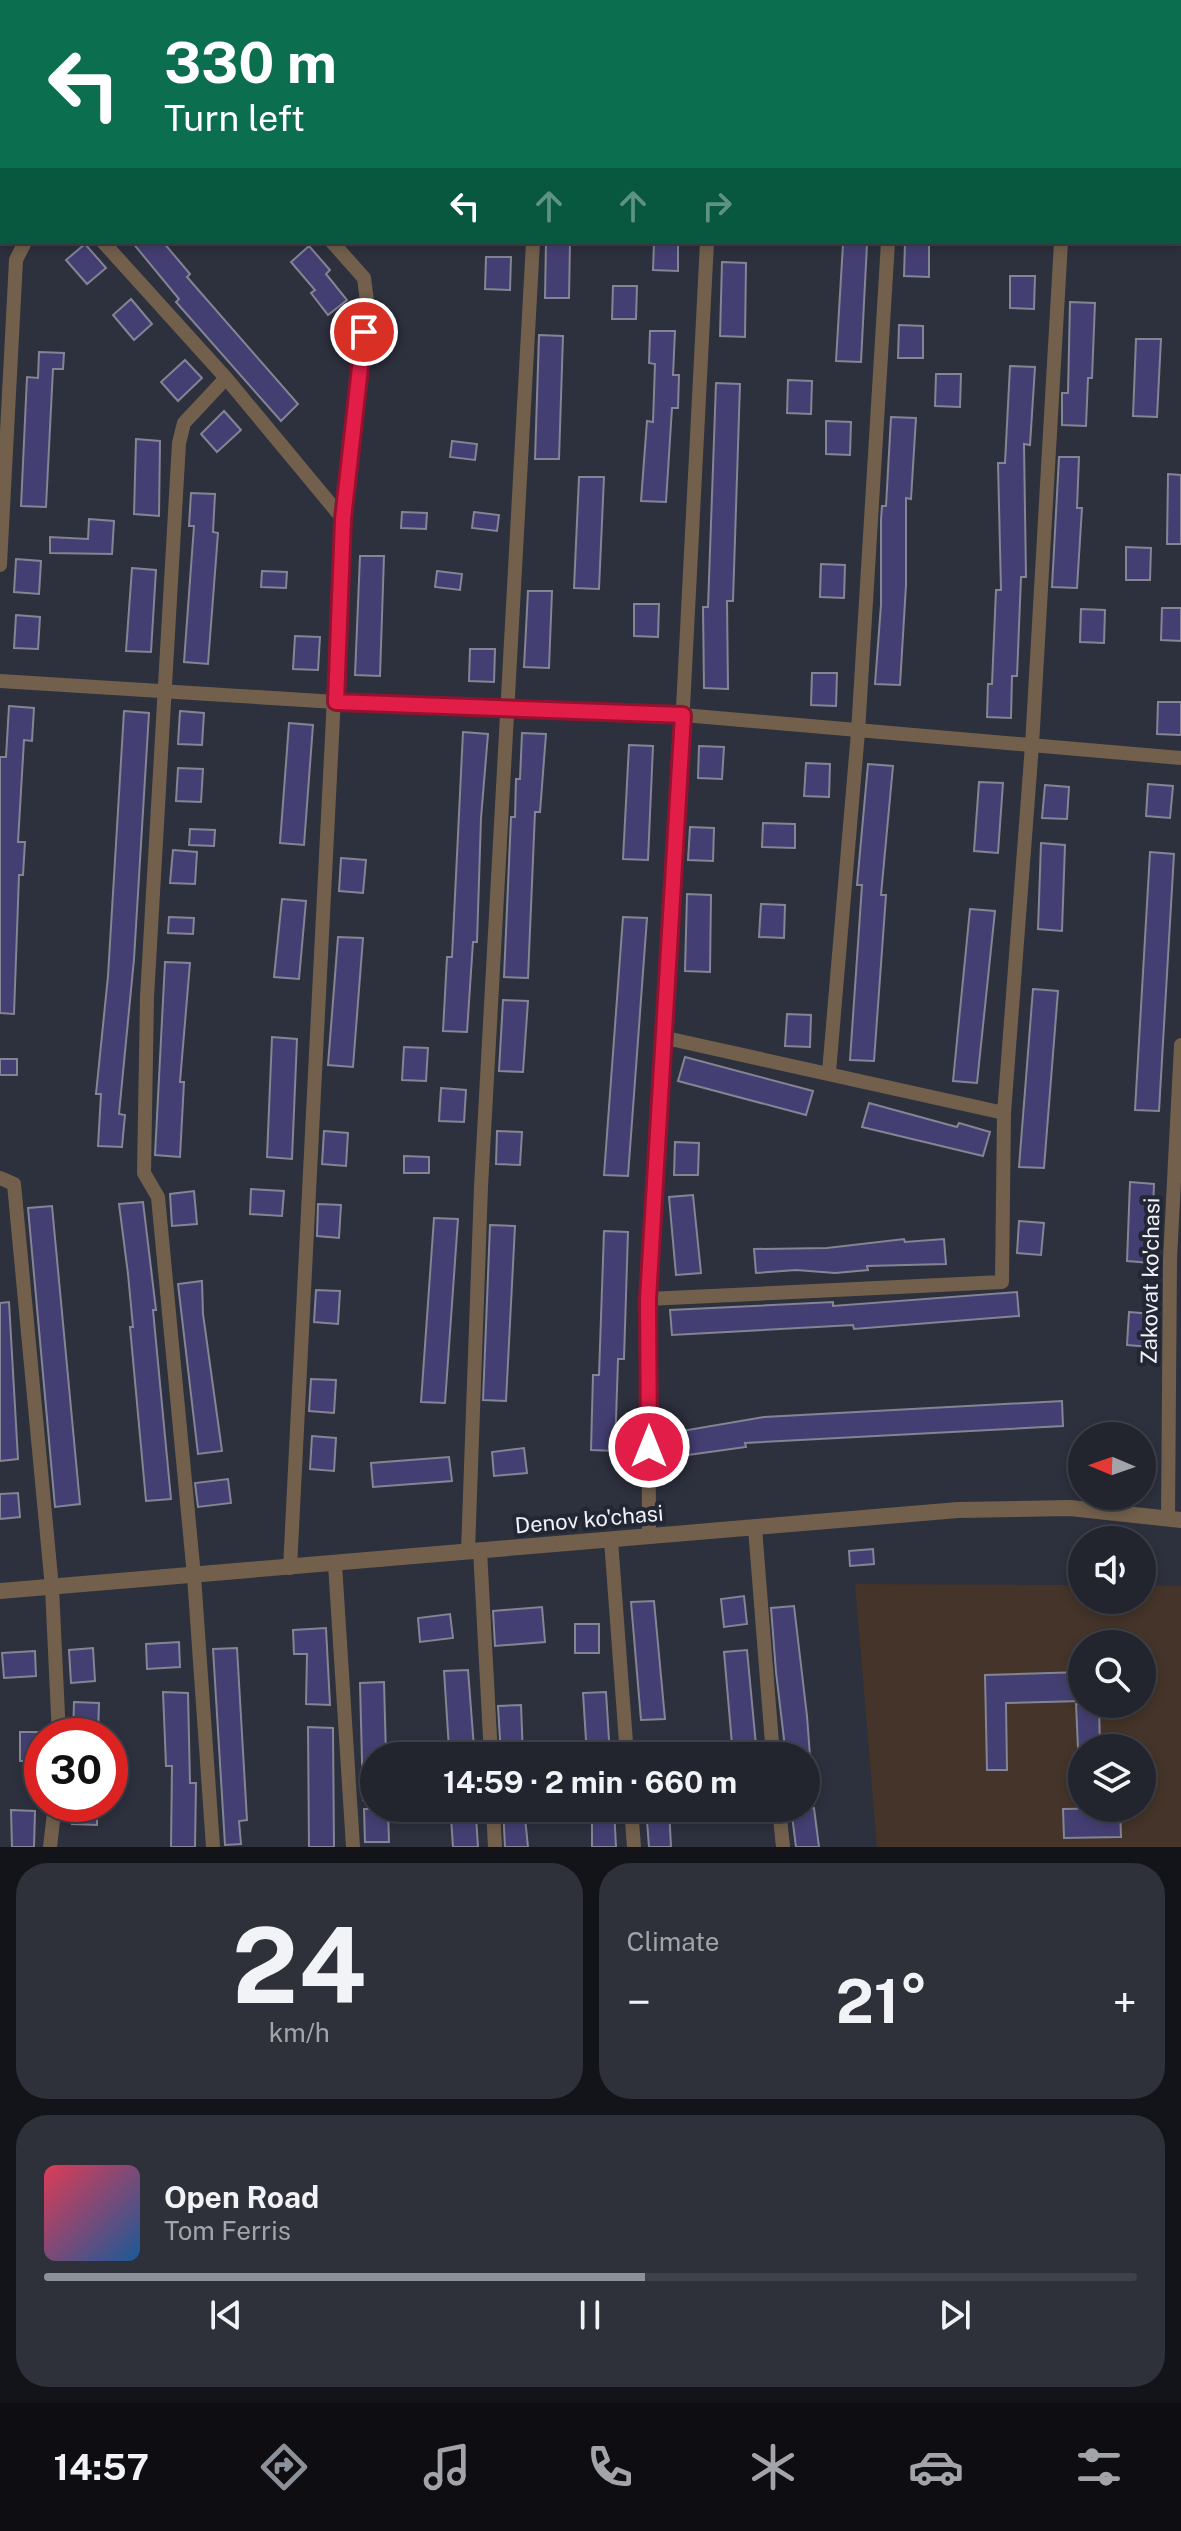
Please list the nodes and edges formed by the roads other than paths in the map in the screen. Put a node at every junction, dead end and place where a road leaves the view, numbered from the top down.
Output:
1 (24, 244) edge
2 (105, 244) edge
3 (334, 244) edge
4 (533, 244) edge
5 (707, 244) edge
6 (888, 244) edge
7 (1061, 244) edge
8 (226, 378) junction
9 (343, 519) junction
10 (0, 565) edge
11 (0, 681) edge
12 (168, 690) junction
13 (336, 702) junction
14 (510, 708) junction
15 (683, 715) junction
16 (858, 732) junction
17 (1032, 745) junction
18 (1181, 758) edge
19 (666, 1038) junction
20 (1181, 1045) edge
21 (829, 1072) junction
22 (1004, 1113) junction
23 (0, 1178) edge
24 (648, 1299) junction
25 (1175, 1519) edge
26 (755, 1528) junction
27 (649, 1536) junction
28 (611, 1540) junction
29 (474, 1550) junction
30 (335, 1564) junction
31 (290, 1568) junction
32 (194, 1576) junction
33 (52, 1588) junction
34 (0, 1591) edge
35 (58, 1718) edge
36 (490, 1742) edge
37 (626, 1742) edge
38 (772, 1742) edge
39 (53, 1822) edge
40 (494, 1822) edge
41 (632, 1822) edge
42 (780, 1822) edge
43 (50, 1847) edge
44 (213, 1847) edge
45 (353, 1847) edge
46 (495, 1847) edge
47 (634, 1847) edge
48 (783, 1847) edge

1 - 10 street
2 - 8 street
3 - 9 street
4 - 14 street
5 - 15 street
6 - 16 street
7 - 17 street
8 - 9 street
8 - 12 street
9 - 13 street
11 - 12 street
12 - 13 street
12 - 32 street
13 - 14 street
13 - 31 street
14 - 15 street
14 - 29 street
15 - 16 street
15 - 19 street
16 - 17 street
16 - 21 street
17 - 18 street
17 - 22 street
19 - 21 street
19 - 24 street
20 - 25 street, Zakovat ko'chasi
21 - 22 street
22 - 24 street
23 - 33 street
24 - 27 street
25 - 26 street, Denov ko'chasi
26 - 27 street, Denov ko'chasi
26 - 38 street
27 - 28 street, Denov ko'chasi
28 - 29 street, Denov ko'chasi
28 - 37 street
29 - 30 street, Denov ko'chasi
29 - 36 street
30 - 31 street, Denov ko'chasi
30 - 45 street
31 - 32 street, Denov ko'chasi
32 - 33 street, Denov ko'chasi
32 - 44 street
33 - 34 street, Denov ko'chasi
33 - 35 street
39 - 43 street
40 - 46 street
41 - 47 street
42 - 48 street

